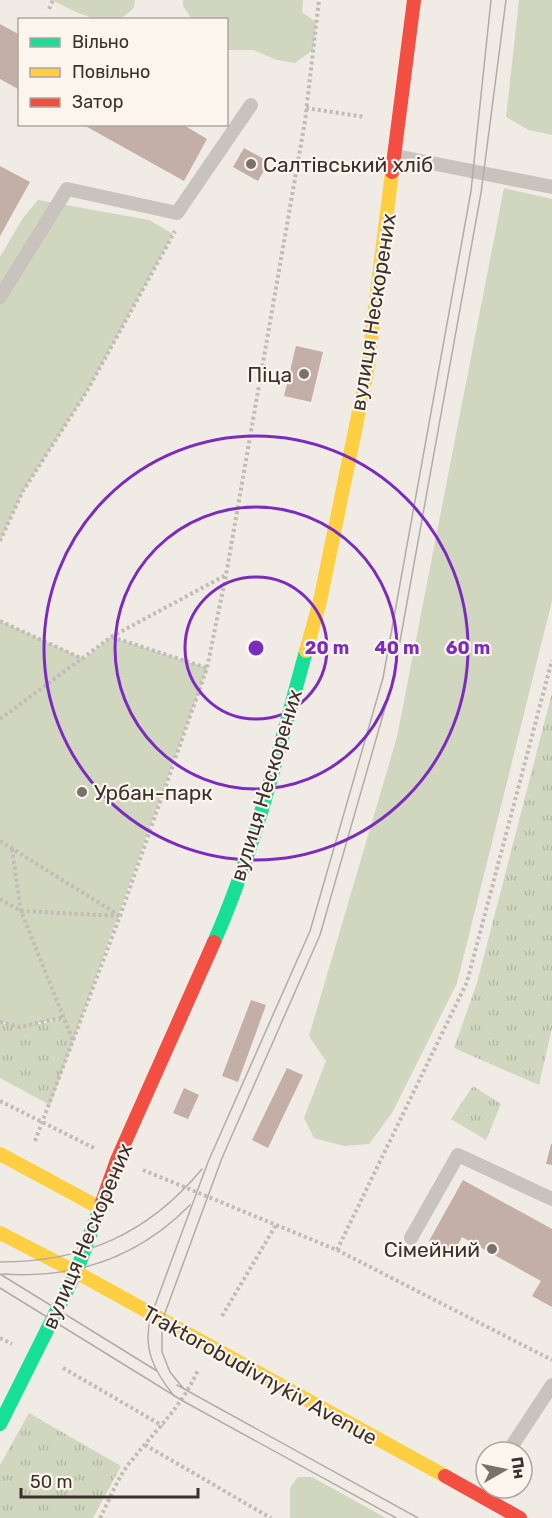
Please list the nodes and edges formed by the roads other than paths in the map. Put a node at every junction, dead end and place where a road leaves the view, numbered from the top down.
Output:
1 (414, 0) edge
2 (251, 105) dead end
3 (396, 156) junction
4 (552, 187) edge
5 (0, 297) edge
6 (0, 1154) edge
7 (552, 1199) edge
8 (100, 1208) junction
9 (0, 1233) edge
10 (411, 1238) dead end
11 (76, 1272) junction
12 (552, 1385) edge
13 (0, 1424) edge
14 (516, 1440) edge
15 (474, 1486) edge
16 (495, 1500) edge
17 (520, 1518) edge

1 - 3 main road, вулиця Нескорених
2 - 5 lane
3 - 4 lane
3 - 8 main road, вулиця Нескорених
6 - 8 main road
7 - 10 lane
8 - 11 main road, вулиця Нескорених
9 - 11 main road, Traktorobudivnykiv Avenue
11 - 13 main road, вулиця Нескорених
11 - 15 main road, Traktorobudivnykiv Avenue
12 - 14 lane
16 - 17 main road, Traktorobudivnykiv Avenue

